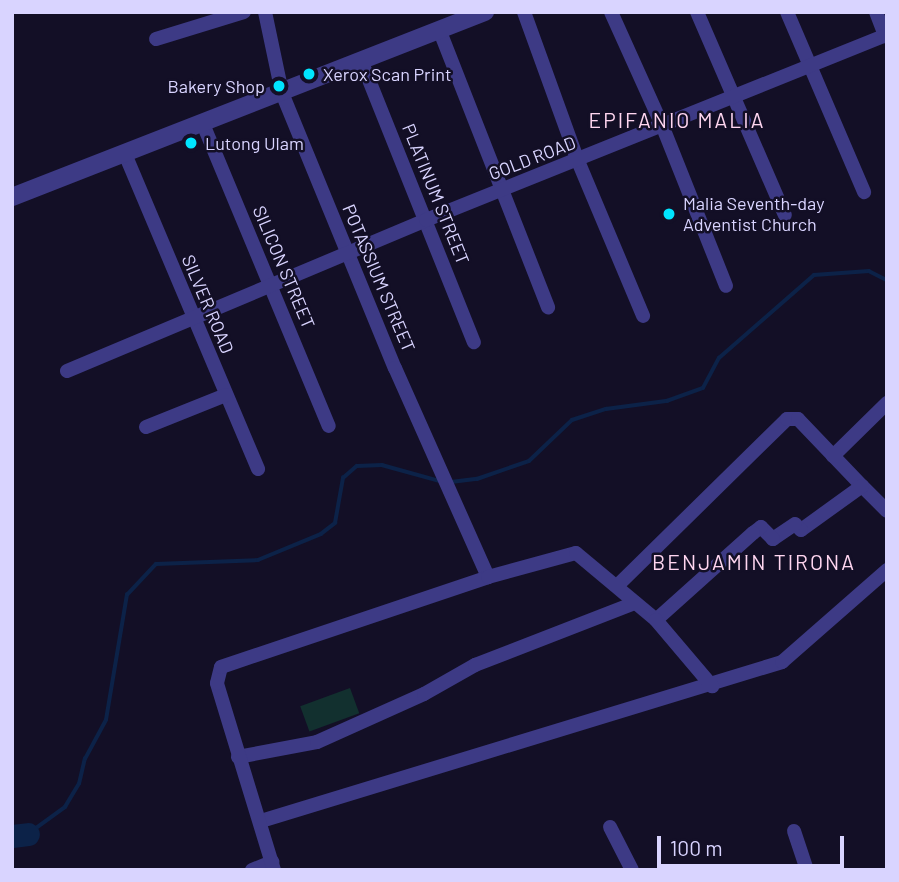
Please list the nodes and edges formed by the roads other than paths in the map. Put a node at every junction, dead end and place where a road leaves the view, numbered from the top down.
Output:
1 (244, 12) edge
2 (265, 12) edge
3 (485, 12) edge
4 (524, 12) edge
5 (611, 12) edge
6 (698, 12) edge
7 (787, 12) edge
8 (876, 12) edge
9 (439, 29) junction
10 (886, 35) edge
11 (156, 39) dead end
12 (361, 60) junction
13 (807, 66) junction
14 (282, 93) junction
15 (731, 96) junction
16 (203, 124) junction
17 (662, 125) junction
18 (125, 154) junction
19 (578, 161) junction
20 (501, 190) junction
21 (864, 192) dead end
22 (12, 197) edge
23 (785, 215) dead end
24 (426, 220) junction
25 (347, 253) junction
26 (271, 285) junction
27 (726, 286) dead end
28 (548, 307) dead end
29 (643, 316) dead end
30 (192, 319) junction
31 (474, 342) dead end
32 (68, 370) dead end
33 (226, 395) junction
34 (887, 403) edge
35 (329, 426) dead end
36 (146, 427) dead end
37 (833, 456) junction
38 (258, 469) dead end
39 (862, 486) junction
40 (887, 511) edge
41 (887, 570) edge
42 (488, 577) junction
43 (618, 585) junction
44 (635, 603) junction
45 (656, 620) junction
46 (712, 686) junction
47 (238, 757) junction
48 (261, 821) junction
49 (611, 827) dead end
50 (794, 831) dead end
51 (273, 866) edge
52 (252, 870) edge
53 (632, 870) edge
54 (807, 870) edge

1 - 11 street
2 - 14 street, POTASSIUM STREET
3 - 9 street
4 - 19 street
5 - 17 street
6 - 15 street
7 - 13 street
8 - 10 street
9 - 12 street
9 - 20 street
10 - 13 street, GOLD ROAD
12 - 14 street
12 - 24 street, PLATINUM STREET
13 - 15 street, GOLD ROAD
13 - 21 street
14 - 16 street
14 - 25 street, POTASSIUM STREET
15 - 17 street, GOLD ROAD
15 - 23 street
16 - 18 street
16 - 26 street, SILICON STREET
17 - 19 street, GOLD ROAD
17 - 27 street
18 - 22 street
18 - 30 street, SILVER ROAD
19 - 20 street, GOLD ROAD
19 - 29 street
20 - 24 street, GOLD ROAD
20 - 28 street
24 - 25 street, GOLD ROAD
24 - 31 street, PLATINUM STREET
25 - 26 street, GOLD ROAD
25 - 42 street, POTASSIUM STREET
26 - 30 street, GOLD ROAD
26 - 35 street, SILICON STREET
30 - 32 street, GOLD ROAD
30 - 33 street, SILVER ROAD
33 - 36 street
33 - 38 street, SILVER ROAD
34 - 37 street
37 - 39 street
37 - 43 street
39 - 40 street
39 - 45 street
41 - 46 street
42 - 43 street
42 - 47 street
43 - 44 street
44 - 45 street
44 - 47 street
45 - 46 street
46 - 48 street
47 - 48 street
48 - 51 street
49 - 53 street
50 - 54 street
51 - 52 street

